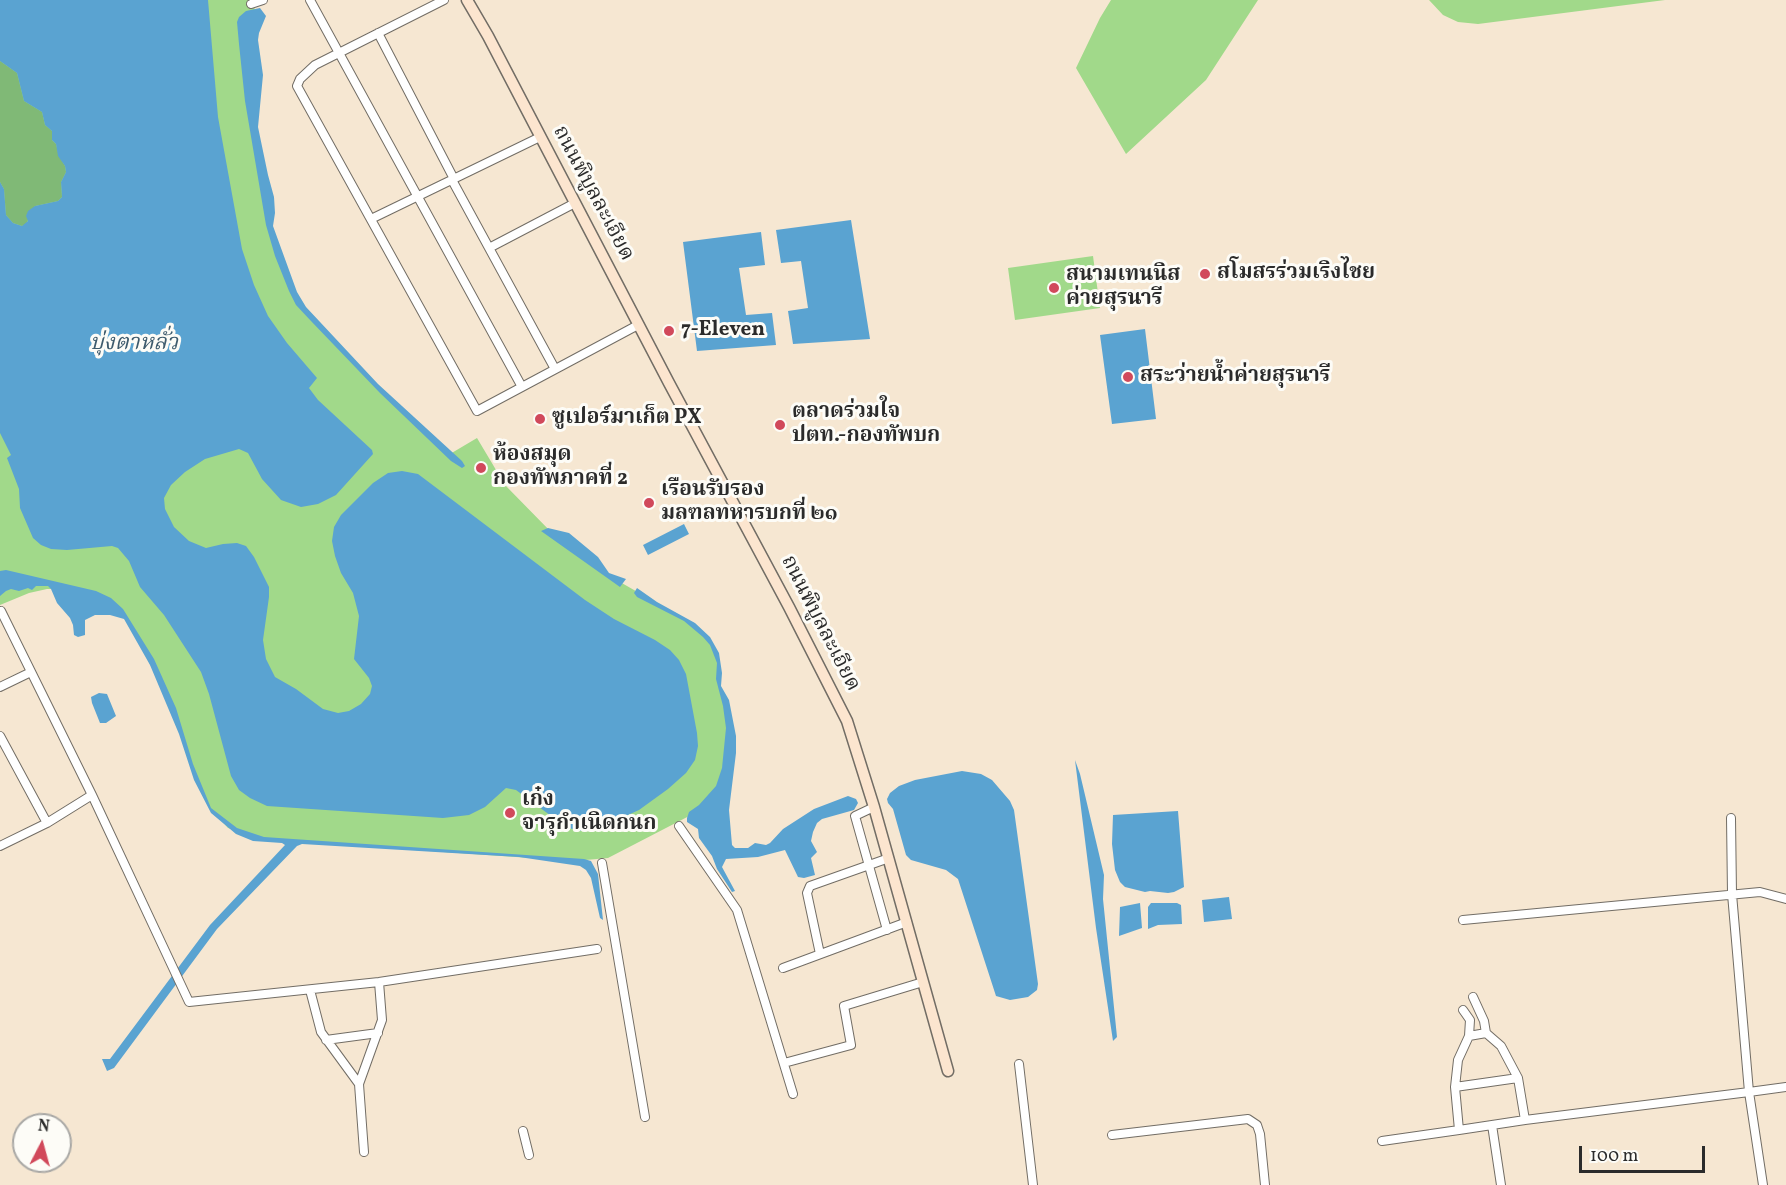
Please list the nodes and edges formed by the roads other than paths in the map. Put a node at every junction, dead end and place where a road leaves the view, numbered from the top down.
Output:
1 (263, 0) edge
2 (310, 0) edge
3 (444, 0) edge
4 (467, 0) edge
5 (251, 4) dead end
6 (378, 33) junction
7 (339, 53) junction
8 (540, 137) junction
9 (453, 179) junction
10 (418, 197) junction
11 (575, 203) junction
12 (371, 219) junction
13 (489, 248) junction
14 (638, 325) junction
15 (555, 369) junction
16 (522, 387) junction
17 (1, 611) edge
18 (31, 672) junction
19 (0, 687) edge
20 (0, 736) edge
21 (92, 795) junction
22 (874, 807) junction
23 (1731, 819) dead end
24 (46, 823) junction
25 (680, 826) dead end
26 (0, 846) edge
27 (889, 858) junction
28 (602, 862) dead end
29 (869, 866) junction
30 (1731, 894) junction
31 (1786, 899) edge
32 (1463, 920) dead end
33 (907, 922) junction
34 (887, 930) junction
35 (597, 949) dead end
36 (820, 954) junction
37 (783, 968) dead end
38 (379, 982) junction
39 (923, 982) junction
40 (310, 990) junction
41 (1473, 996) dead end
42 (1463, 1010) dead end
43 (378, 1033) junction
44 (1486, 1033) junction
45 (1469, 1036) junction
46 (326, 1040) junction
47 (784, 1063) junction
48 (1019, 1064) dead end
49 (948, 1071) dead end
50 (1518, 1078) junction
51 (359, 1084) junction
52 (1455, 1087) junction
53 (1786, 1087) edge
54 (1749, 1092) junction
55 (793, 1094) dead end
56 (645, 1117) dead end
57 (1525, 1120) junction
58 (1492, 1125) junction
59 (1460, 1130) junction
60 (523, 1131) dead end
61 (1112, 1135) dead end
62 (1382, 1141) dead end
63 (364, 1152) dead end
64 (529, 1155) dead end
65 (1032, 1185) edge
66 (1265, 1185) edge
67 (1501, 1185) edge
68 (1763, 1185) edge

1 - 5 street
2 - 7 street
3 - 6 street
4 - 8 street, ถนนพิบูลละเอียด
6 - 7 street
6 - 9 street
7 - 10 street
7 - 12 street
8 - 9 street
8 - 11 street, ถนนพิบูลละเอียด
9 - 10 street
9 - 13 street
10 - 12 street
10 - 16 street
11 - 13 street
11 - 14 street, ถนนพิบูลละเอียด
12 - 16 street
13 - 15 street
14 - 15 street
14 - 22 street, ถนนพิบูลละเอียด
15 - 16 street
17 - 18 street
18 - 19 street
18 - 21 street
20 - 24 street
21 - 24 street
21 - 40 street
22 - 27 street, ถนนพิบูลละเอียด
22 - 29 street
23 - 30 street
24 - 26 street
25 - 47 street
27 - 29 street
27 - 33 street, ถนนพิบูลละเอียด
28 - 56 street
29 - 34 street
29 - 36 street
30 - 31 street
30 - 32 street
30 - 54 street
33 - 34 street
33 - 39 street, ถนนพิบูลละเอียด
34 - 36 street
35 - 38 street
36 - 37 street
38 - 40 street
38 - 43 street
39 - 47 street
39 - 49 street, ถนนพิบูลละเอียด
40 - 46 street
41 - 44 street
42 - 45 street
43 - 46 street
43 - 51 street
44 - 45 street
44 - 50 street
45 - 52 street
46 - 51 street
47 - 55 street
48 - 65 street
50 - 52 street
50 - 57 street
51 - 63 street
52 - 59 street
53 - 54 street
54 - 57 street
54 - 68 street
57 - 58 street
58 - 59 street
58 - 67 street
59 - 62 street
60 - 64 street
61 - 66 street

